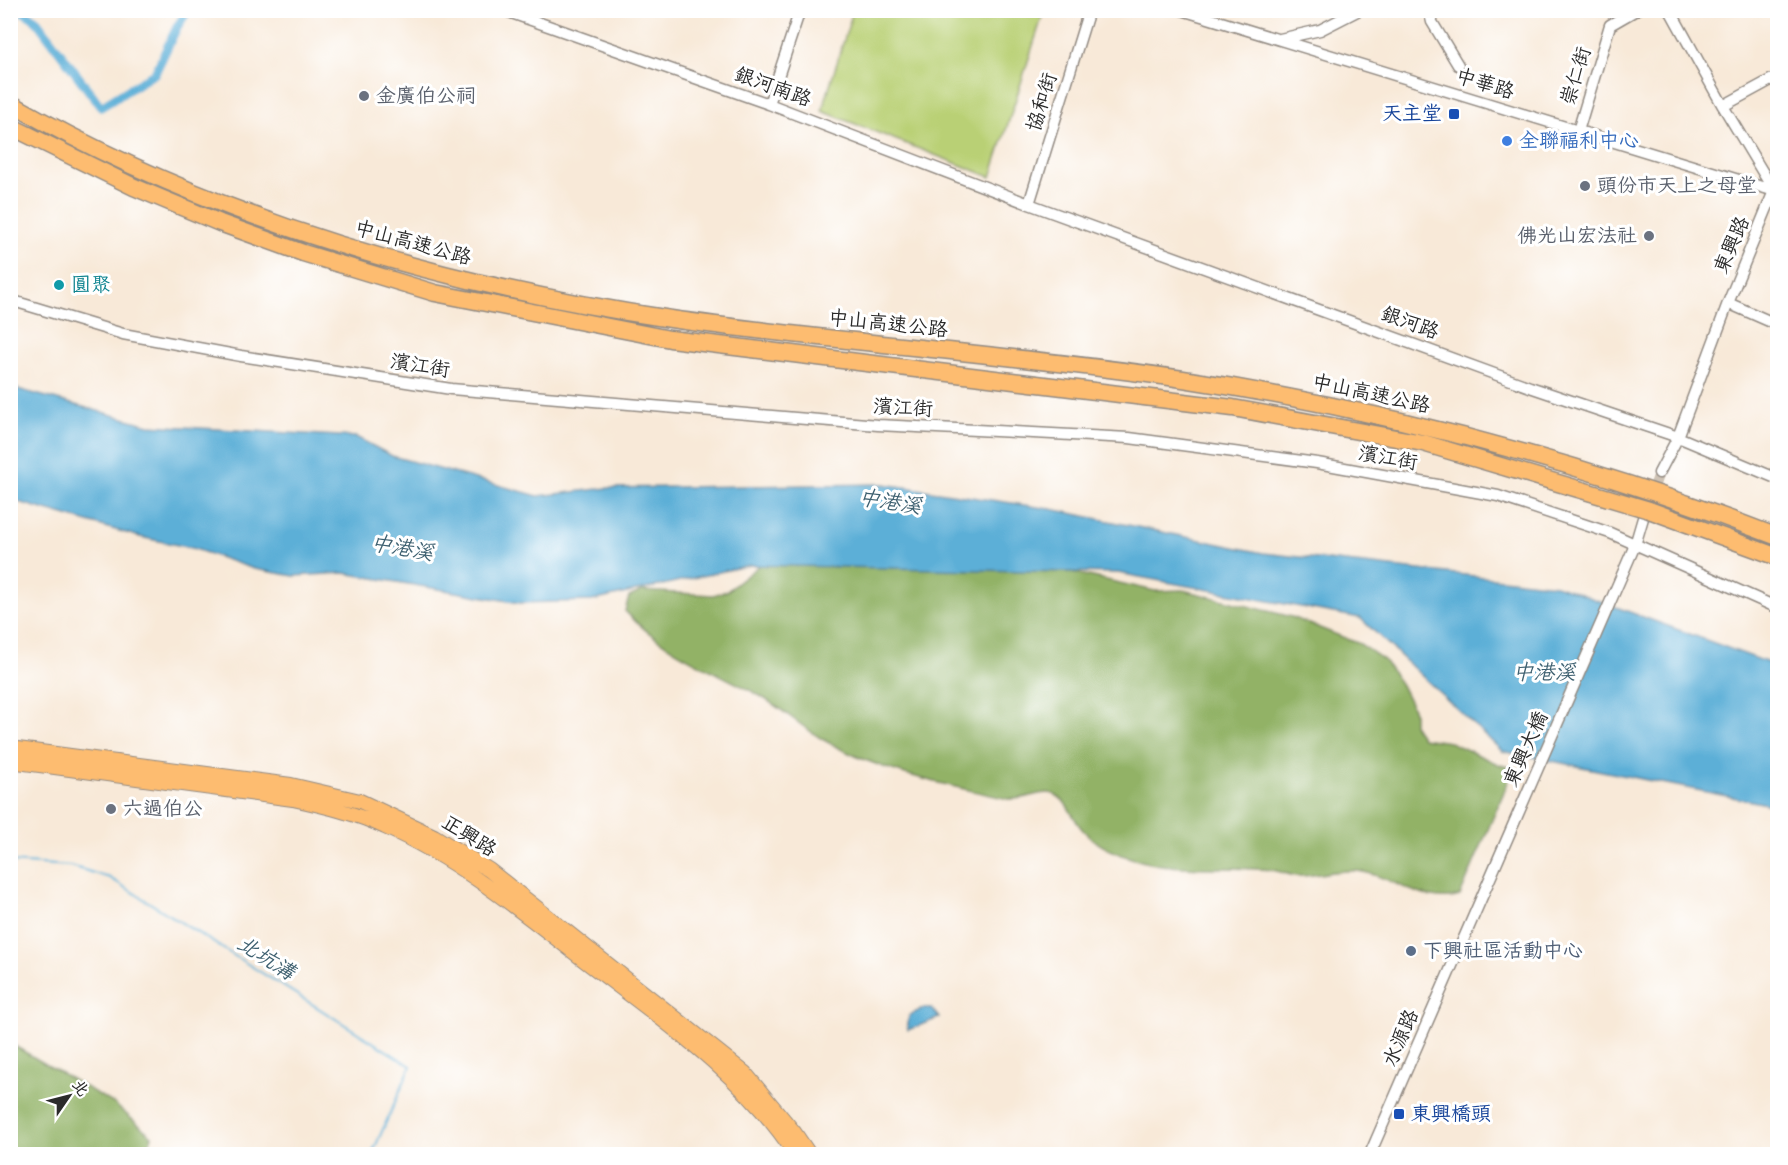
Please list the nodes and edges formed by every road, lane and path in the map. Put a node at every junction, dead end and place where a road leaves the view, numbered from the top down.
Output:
1 (503, 10) edge
2 (800, 10) edge
3 (1089, 10) edge
4 (1182, 10) edge
5 (1359, 10) edge
6 (1429, 10) edge
7 (1636, 10) edge
8 (1670, 10) edge
9 (1274, 39) junction
10 (1458, 65) dead end
11 (1778, 76) edge
12 (10, 103) edge
13 (769, 104) junction
14 (1723, 106) junction
15 (10, 126) edge
16 (1578, 131) junction
17 (1776, 191) edge
18 (1029, 204) junction
19 (10, 300) edge
20 (1728, 303) junction
21 (1778, 325) edge
22 (1678, 437) junction
23 (1659, 473) tunnel mouth
24 (1778, 479) edge
25 (1643, 518) tunnel mouth
26 (1778, 537) edge
27 (1635, 544) junction
28 (1778, 557) edge
29 (1778, 608) edge
30 (10, 748) edge
31 (10, 761) edge
32 (1464, 934) joint
33 (795, 1155) edge
34 (809, 1155) edge
35 (1370, 1155) edge

1 - 13 street, 銀河南路
2 - 13 street
3 - 18 street, 協和街
4 - 9 street, 中華路
5 - 9 street
6 - 10 street
7 - 16 street, 崇仁街
8 - 14 street
9 - 16 street, 中華路
11 - 14 street
12 - 26 highway, 中山高速公路, bridge
13 - 18 street, 銀河南路
14 - 17 street
15 - 28 highway, 中山高速公路, bridge
16 - 17 street, 中華路
17 - 20 street, 東興路
18 - 22 street, 銀河路
19 - 27 street, 濱江街
20 - 21 street
20 - 22 street, 東興路
22 - 23 street, 東興路
22 - 24 street, 銀河路
25 - 27 street, 東興大橋
27 - 29 street, 濱江街
27 - 32 street, 東興大橋
30 - 34 main road, 正興路
31 - 33 main road, 正興路
32 - 35 street, 水源路

